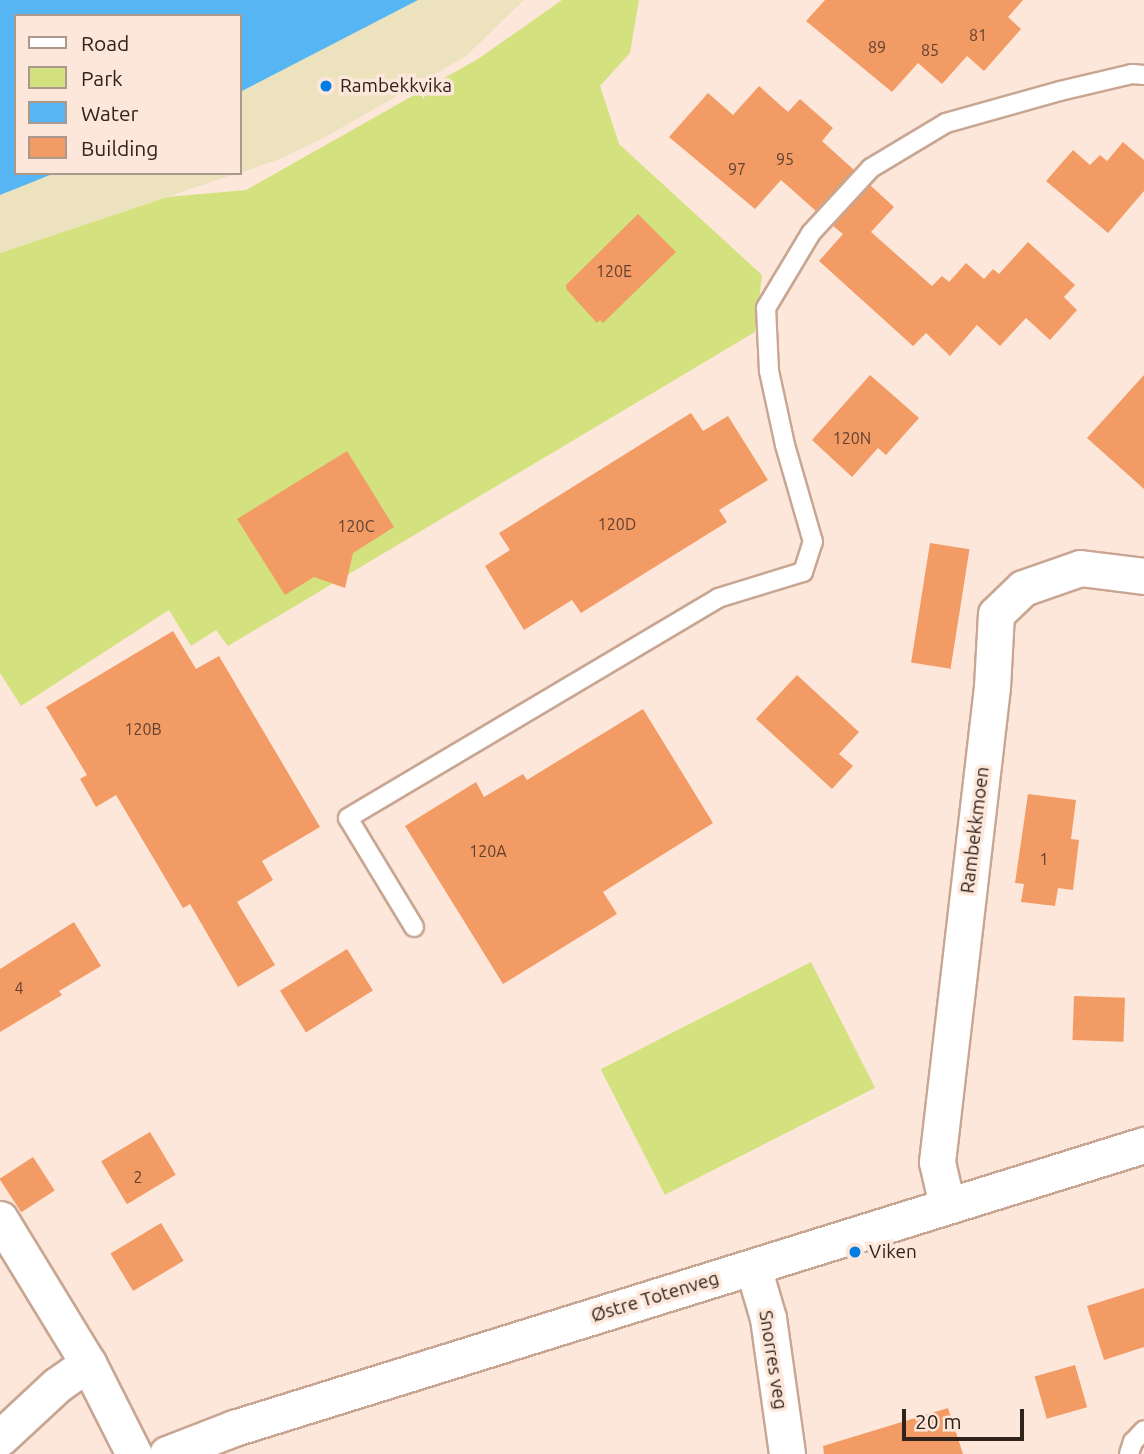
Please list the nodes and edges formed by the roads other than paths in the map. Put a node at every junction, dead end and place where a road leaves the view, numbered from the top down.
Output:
1 (1144, 75) edge
2 (1144, 576) edge
3 (414, 927) dead end
4 (1144, 1145) edge
5 (947, 1205) junction
6 (0, 1219) edge
7 (753, 1268) junction
8 (88, 1363) junction
9 (1144, 1430) edge
10 (0, 1438) edge
11 (238, 1441) edge
12 (134, 1454) edge
13 (167, 1454) edge
14 (787, 1454) edge
15 (1129, 1454) edge

1 - 3 lane
2 - 5 street, Rambekkmoen
4 - 5 street, Østre Totenveg
5 - 7 street, Østre Totenveg
6 - 8 street
7 - 11 street, Østre Totenveg
7 - 14 street, Snorres veg
8 - 10 street
8 - 12 street
9 - 15 lane
11 - 13 street, Østre Totenveg

